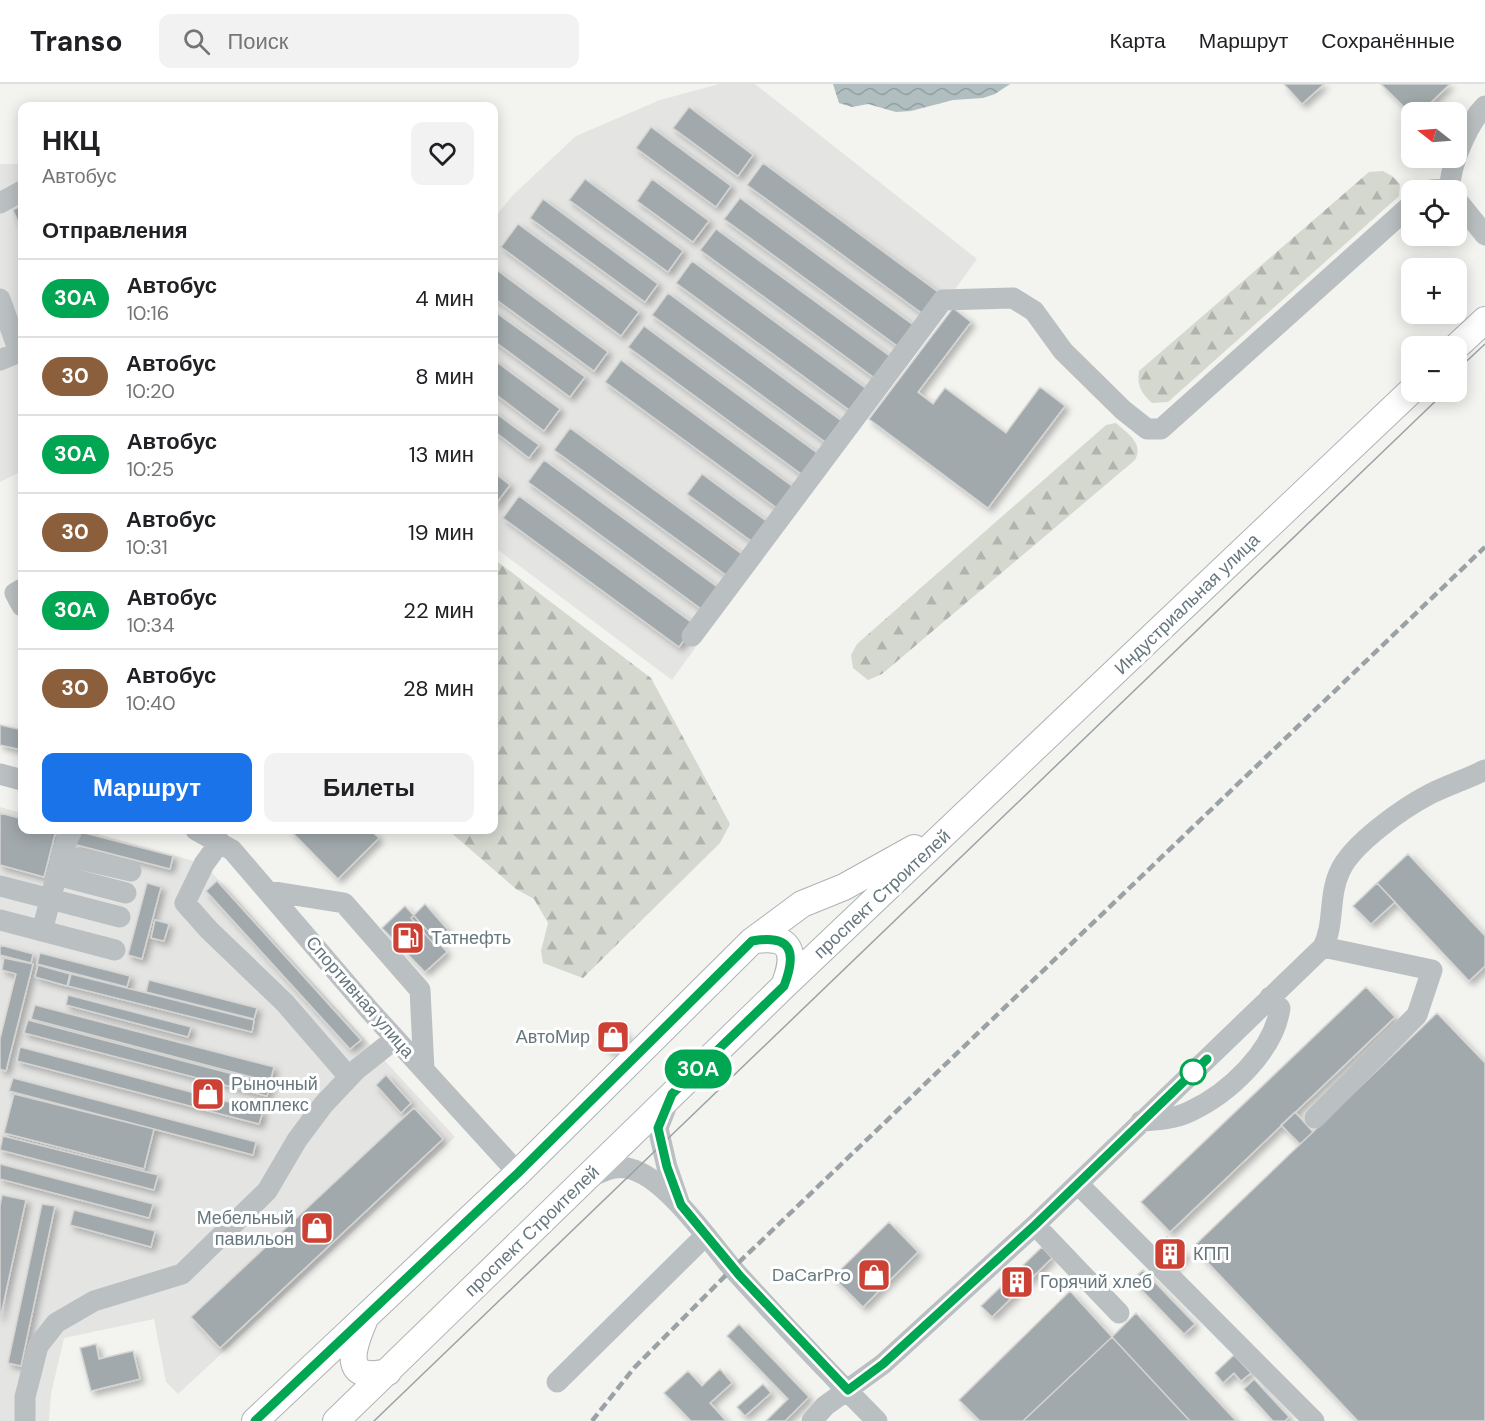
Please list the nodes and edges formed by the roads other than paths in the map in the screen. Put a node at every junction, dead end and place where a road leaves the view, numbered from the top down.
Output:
1 (1485, 106) edge
2 (1450, 180) edge
3 (18, 193) edge
4 (0, 202) edge
5 (1401, 214) edge
6 (1467, 215) edge
7 (1485, 235) edge
8 (0, 299) edge
9 (1485, 320) edge
10 (1467, 337) edge
11 (14, 355) edge
12 (1401, 400) edge
13 (692, 636) dead end
14 (1485, 770) edge
15 (0, 774) edge
16 (18, 779) edge
17 (963, 817) junction
18 (71, 834) edge
19 (207, 834) edge
20 (223, 840) edge
21 (59, 865) junction
22 (131, 871) dead end
23 (0, 886) edge
24 (269, 891) junction
25 (126, 893) dead end
26 (50, 899) junction
27 (120, 917) dead end
28 (0, 920) edge
29 (42, 931) junction
30 (752, 941) junction
31 (1323, 947) junction
32 (115, 950) dead end
33 (784, 986) junction
34 (1270, 997) junction
35 (395, 1039) junction
36 (424, 1070) junction
37 (349, 1077) junction
38 (672, 1094) junction
39 (1315, 1118) dead end
40 (1141, 1122) junction
41 (518, 1173) junction
42 (583, 1182) junction
43 (1078, 1184) junction
44 (681, 1205) junction
45 (1035, 1225) junction
46 (705, 1236) junction
47 (1119, 1313) dead end
48 (367, 1315) junction
49 (388, 1372) junction
50 (557, 1382) dead end
51 (848, 1390) junction
52 (25, 1421) edge
53 (255, 1421) edge
54 (336, 1421) edge
55 (812, 1421) edge
56 (878, 1421) edge
57 (1314, 1421) edge

1 - 2 street
3 - 4 street
5 - 13 street
6 - 7 street
8 - 11 street
9 - 10 main road
12 - 17 main road, Индустриальная улица
14 - 31 street
15 - 16 street
17 - 30 main road, проспект Строителей
17 - 33 main road, проспект Строителей
18 - 21 street
19 - 20 street, Спортивная улица
20 - 24 street, Спортивная улица
20 - 37 street
21 - 22 street
21 - 25 street
21 - 26 street
23 - 26 street
24 - 35 street, Спортивная улица
24 - 36 street
26 - 27 street
26 - 29 street
28 - 29 street
29 - 32 street
30 - 33 main road
30 - 41 main road, проспект Строителей
31 - 34 street
31 - 39 street
33 - 38 main road, проспект Строителей
34 - 40 street
34 - 40 street
35 - 36 street, Спортивная улица
35 - 37 street
36 - 41 street, Спортивная улица
37 - 52 street
38 - 42 main road, проспект Строителей
38 - 44 street
40 - 43 street
41 - 48 main road, проспект Строителей
42 - 44 street
42 - 49 main road, проспект Строителей
43 - 45 street
43 - 57 street
44 - 46 street
45 - 47 street
45 - 51 street
46 - 50 street
46 - 51 street
48 - 49 main road
48 - 53 main road, проспект Строителей
49 - 54 main road, проспект Строителей
51 - 55 street
51 - 56 street

